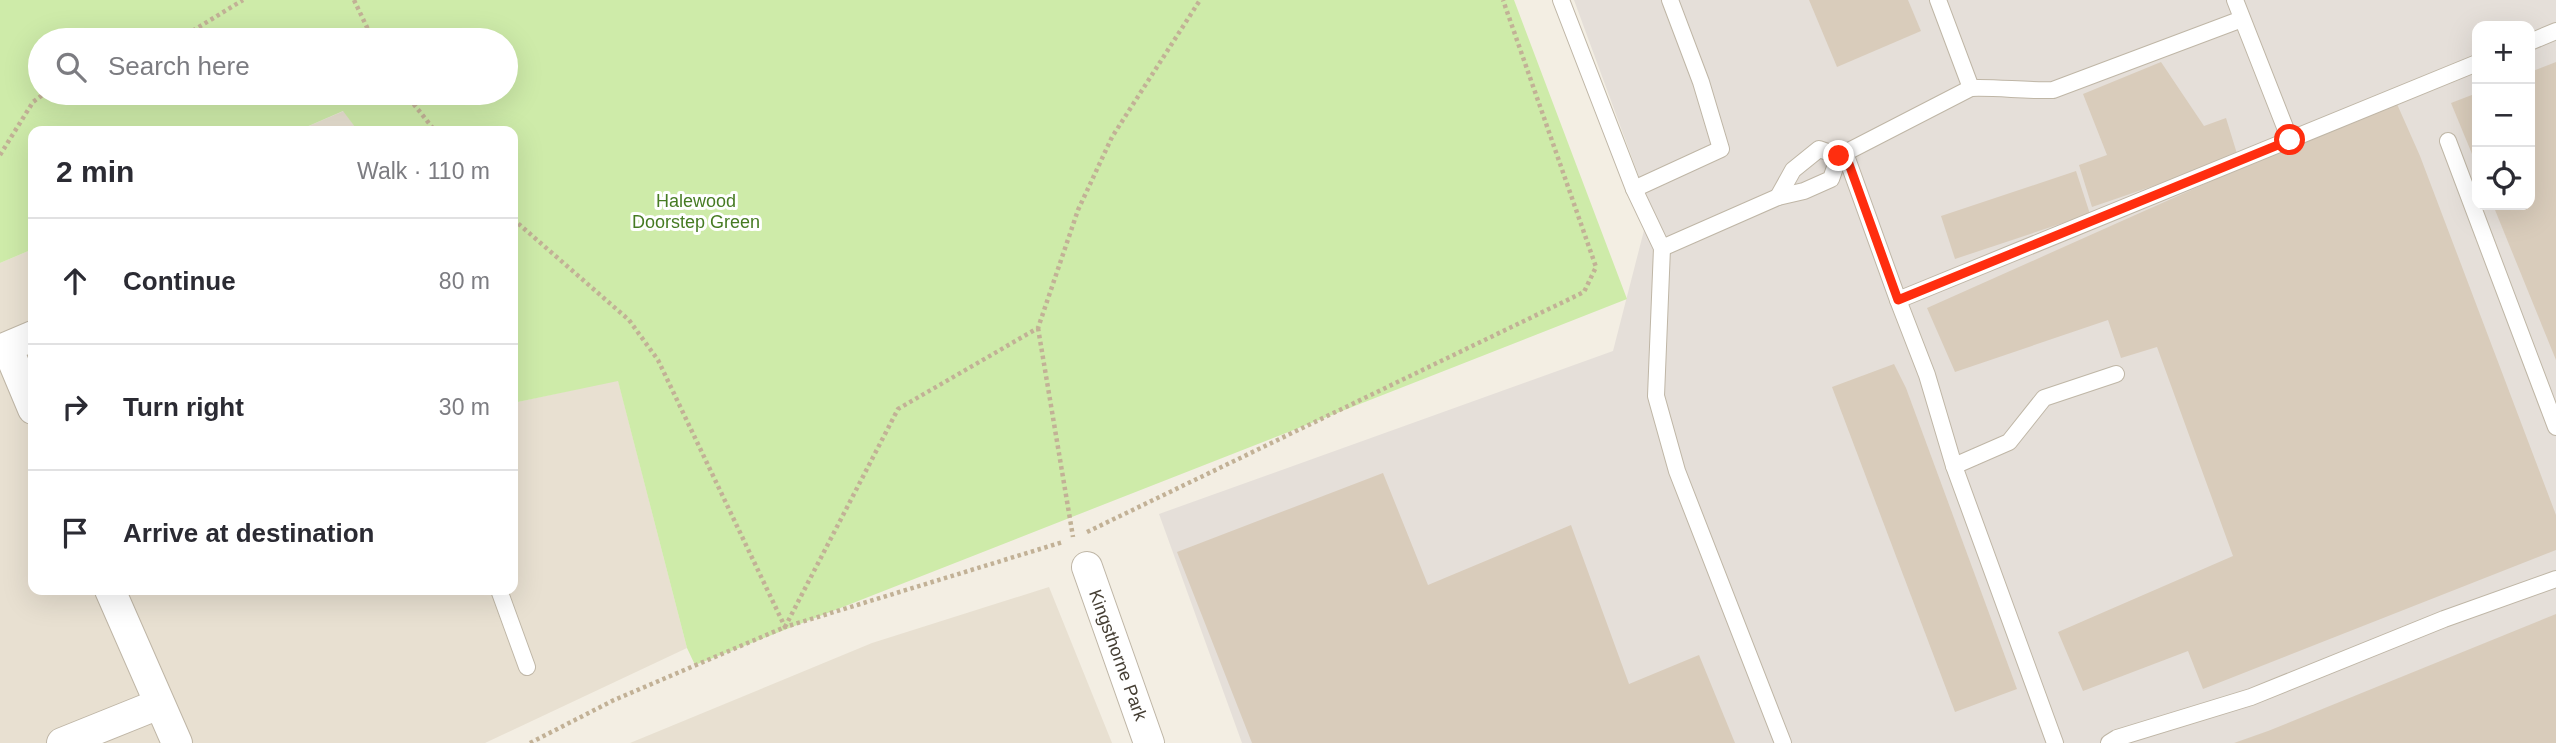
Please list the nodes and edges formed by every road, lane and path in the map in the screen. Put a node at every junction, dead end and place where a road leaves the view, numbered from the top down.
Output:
1 (243, 0) edge
2 (354, 0) edge
3 (1200, 0) edge
4 (1503, 0) edge
5 (1562, 0) edge
6 (1670, 0) edge
7 (1938, 0) edge
8 (2235, 0) edge
9 (2242, 19) junction
10 (197, 28) edge
11 (367, 28) edge
12 (2556, 31) edge
13 (2535, 40) edge
14 (2472, 65) edge
15 (1971, 88) junction
16 (31, 105) edge
17 (414, 105) edge
18 (431, 126) edge
19 (2290, 140) junction
20 (2448, 141) dead end
21 (1842, 154) junction
22 (0, 155) edge
23 (1634, 189) junction
24 (1778, 197) junction
25 (518, 223) edge
26 (1662, 248) junction
27 (1898, 300) junction
28 (1038, 328) junction
29 (28, 338) edge
30 (2116, 374) dead end
31 (28, 397) edge
32 (2556, 427) edge
33 (1954, 466) junction
34 (1074, 539) junction
35 (1087, 568) dead end
36 (2556, 579) edge
37 (112, 595) edge
38 (501, 595) edge
39 (785, 627) junction
40 (527, 667) dead end
41 (159, 704) junction
42 (62, 743) edge
43 (177, 743) edge
44 (530, 743) edge
45 (1149, 743) edge
46 (1783, 743) edge
47 (2055, 743) edge
48 (2109, 743) edge

1 - 10 path
2 - 11 path
3 - 28 path
4 - 34 path
5 - 23 lane
6 - 23 lane
7 - 15 lane
8 - 9 lane
9 - 15 lane
9 - 19 lane
12 - 13 lane
14 - 19 lane
15 - 21 lane
16 - 22 path
17 - 18 path
19 - 27 lane
20 - 32 lane
21 - 24 lane
21 - 24 lane
21 - 27 lane
23 - 26 lane
24 - 26 lane
25 - 39 path
26 - 46 lane
27 - 33 lane
28 - 34 path
28 - 39 path
29 - 31 street
30 - 33 lane
33 - 47 lane
34 - 39 path
35 - 45 street, Kingsthorne Park
36 - 48 lane
37 - 41 street
38 - 40 lane
39 - 44 path
41 - 42 street
41 - 43 street

